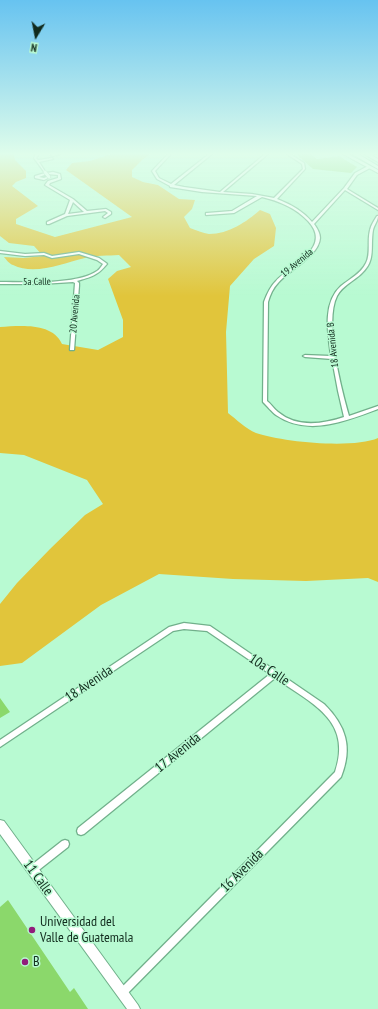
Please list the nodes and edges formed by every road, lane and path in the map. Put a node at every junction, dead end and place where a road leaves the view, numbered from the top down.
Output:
1 (72, 201) edge
2 (73, 201) edge
3 (250, 201) edge
4 (280, 201) edge
5 (334, 201) edge
6 (365, 201) edge
7 (378, 209) edge
8 (86, 212) junction
9 (207, 214) dead end
10 (66, 215) junction
11 (105, 217) dead end
12 (378, 217) edge
13 (48, 223) dead end
14 (312, 224) junction
15 (0, 252) edge
16 (74, 281) junction
17 (0, 283) edge
18 (72, 349) dead end
19 (305, 356) dead end
20 (334, 358) junction
21 (378, 407) edge
22 (347, 418) junction
23 (179, 627) joint
24 (275, 674) junction
25 (343, 740) joint
26 (0, 744) edge
27 (0, 825) edge
28 (81, 831) dead end
29 (65, 844) dead end
30 (32, 870) junction
31 (121, 993) junction
32 (134, 1009) edge

1 - 10 street
2 - 8 street
3 - 9 street
4 - 14 street
5 - 14 street
6 - 7 street
8 - 10 street
8 - 11 street
10 - 13 street
12 - 20 street, 18 Avenida B
14 - 22 street, 19 Avenida
15 - 16 street, 5a Calle
16 - 17 street, 5a Calle
16 - 18 street, 20 Avenida
19 - 20 street
20 - 22 street, 18 Avenida B
21 - 22 street
23 - 24 street, 10a Calle
23 - 26 street, 18 Avenida
24 - 25 street, 10a Calle
24 - 28 street, 17 Avenida
25 - 31 street, 16 Avenida
27 - 30 street, 11 Calle
29 - 30 street
30 - 31 street, 11 Calle
31 - 32 street, 11 Calle

